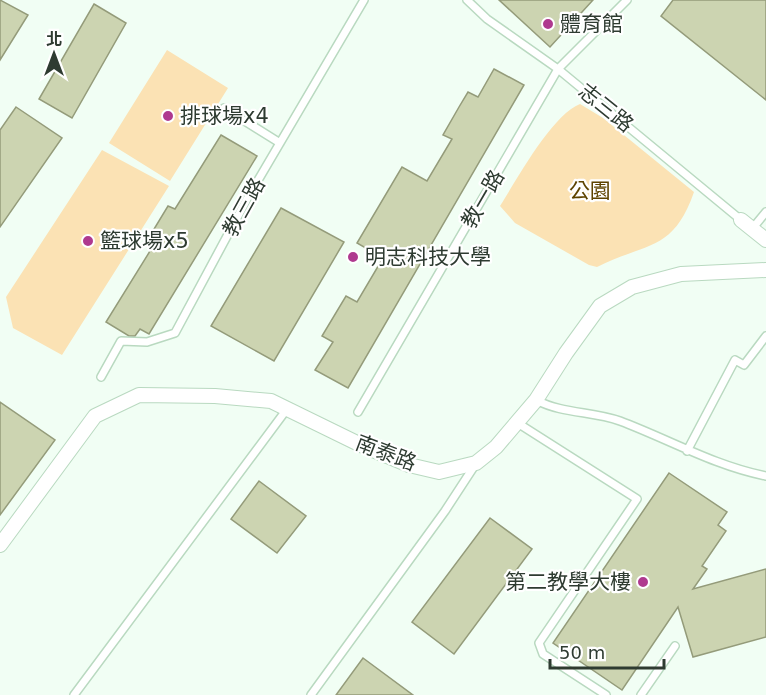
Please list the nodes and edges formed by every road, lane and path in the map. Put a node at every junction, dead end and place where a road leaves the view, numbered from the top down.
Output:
1 (364, 0) edge
2 (467, 0) edge
3 (627, 0) edge
4 (558, 69) junction
5 (224, 108) dead end
6 (280, 143) junction
7 (766, 212) edge
8 (747, 225) junction
9 (766, 240) edge
10 (766, 270) edge
11 (766, 336) edge
12 (101, 376) dead end
13 (536, 400) junction
14 (287, 409) junction
15 (358, 412) dead end
16 (516, 422) junction
17 (687, 450) junction
18 (476, 463) junction
19 (766, 476) edge
20 (0, 545) edge
21 (675, 646) dead end
22 (74, 695) edge
23 (311, 695) edge
24 (606, 695) edge
25 (641, 695) edge

1 - 6 lane, 教三路
2 - 4 lane, 志三路
3 - 4 lane, 教一路
4 - 8 lane, 志三路
4 - 15 lane, 教一路
5 - 6 lane
6 - 12 lane, 教三路
7 - 8 lane
8 - 9 street
10 - 13 street, 南泰路
11 - 17 lane
13 - 16 street, 南泰路
13 - 17 lane
14 - 18 street, 南泰路
14 - 20 street, 南泰路
14 - 22 lane
16 - 18 street, 南泰路
16 - 24 lane
17 - 19 lane
18 - 23 lane
21 - 25 lane

